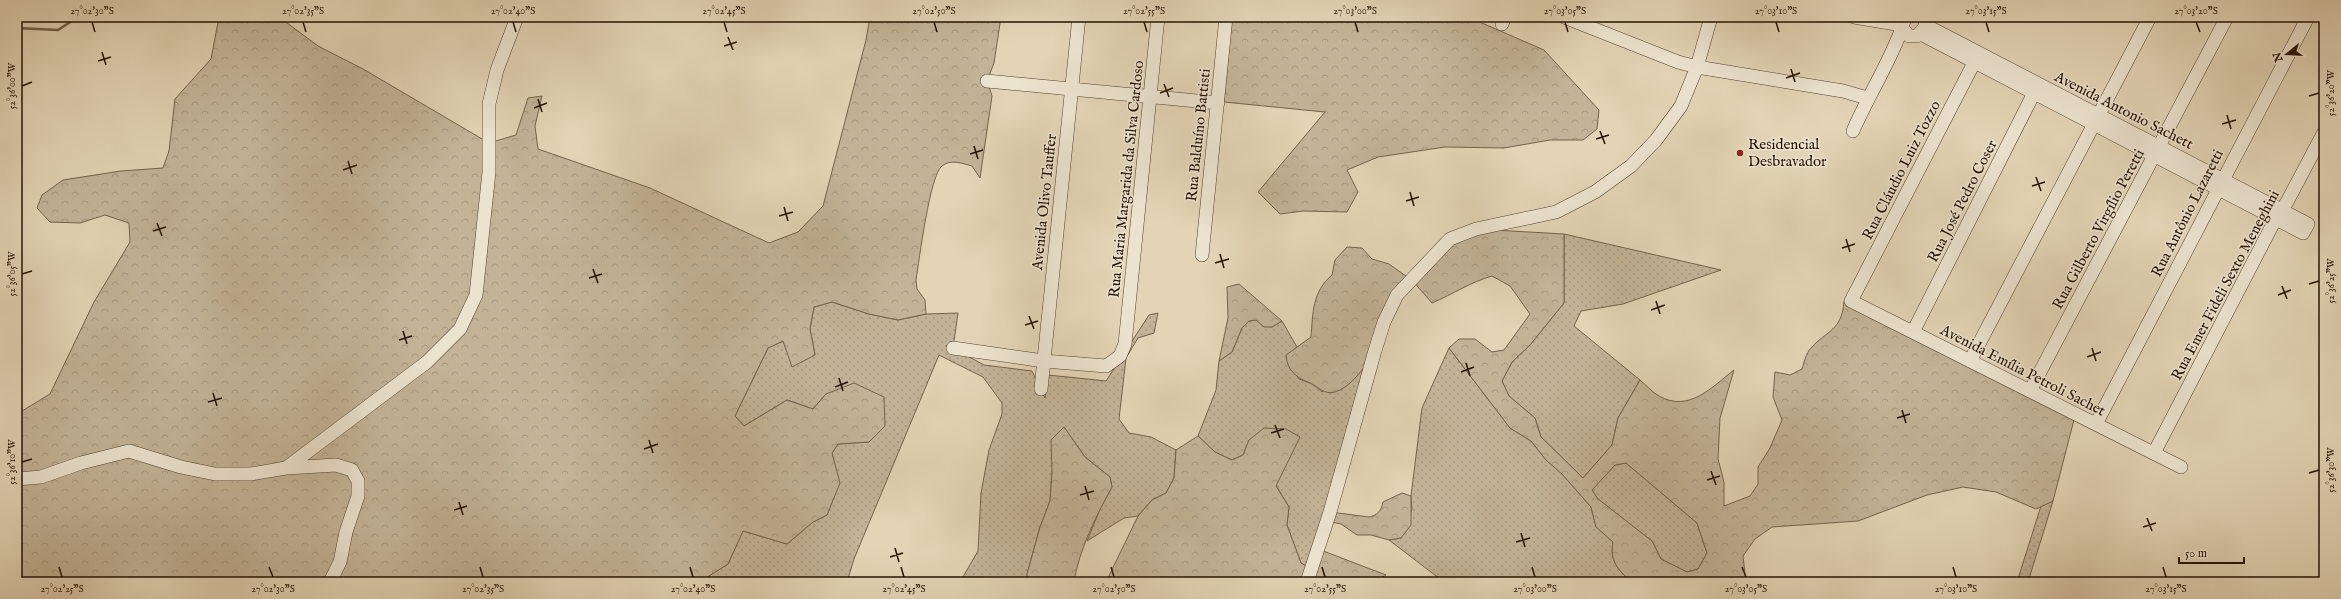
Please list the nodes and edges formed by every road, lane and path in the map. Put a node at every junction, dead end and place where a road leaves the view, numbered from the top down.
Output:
1 (517, 17) edge
2 (1079, 17) edge
3 (1158, 17) edge
4 (1226, 17) edge
5 (1564, 17) edge
6 (1711, 17) edge
7 (1854, 17) edge
8 (2150, 17) edge
9 (2227, 17) edge
10 (2308, 17) edge
11 (1903, 23) edge
12 (1922, 25) edge
13 (1894, 50) junction
14 (1977, 57) junction
15 (1697, 66) junction
16 (987, 81) dead end
17 (1072, 88) junction
18 (2036, 89) junction
19 (1151, 96) junction
20 (1867, 98) junction
21 (1218, 103) junction
22 (2096, 120) junction
23 (1852, 131) dead end
24 (2324, 132) edge
25 (2157, 151) junction
26 (2220, 183) junction
27 (2279, 214) junction
28 (2305, 228) dead end
29 (1202, 255) dead end
30 (1851, 301) joint
31 (1913, 332) junction
32 (953, 348) dead end
33 (1044, 361) junction
34 (1970, 361) junction
35 (1041, 389) dead end
36 (2030, 391) junction
37 (2096, 424) junction
38 (2154, 454) junction
39 (2181, 467) dead end
40 (286, 468) junction
41 (17, 479) edge
42 (330, 582) edge
43 (1306, 582) edge

1 - 40 street
2 - 17 street, Avenida Olivo Tauffer
3 - 19 street, Rua Maria Margarida da Silva Cardoso
4 - 21 street, Rua Balduíno Battisti
5 - 15 street
6 - 15 street
7 - 11 street
8 - 22 street
9 - 25 street, Rua Gilberto Virgílio Peretti
10 - 26 street, Rua Antônio Lazaretti
11 - 12 street, Avenida Antonio Sachett
11 - 13 street
12 - 13 street
12 - 14 street, Avenida Antonio Sachett
13 - 20 street
14 - 18 street, Avenida Antonio Sachett
14 - 30 street, Rua Cláudio Luiz Tozzo
15 - 20 street
15 - 43 street
16 - 17 street
17 - 19 street
17 - 33 street, Avenida Olivo Tauffer
18 - 22 street, Avenida Antonio Sachett
18 - 31 street, Rua José Pedro Coser
19 - 21 street
19 - 33 street, Rua Maria Margarida da Silva Cardoso
20 - 23 street
21 - 29 street, Rua Balduíno Battisti
22 - 25 street, Avenida Antonio Sachett
22 - 34 street
24 - 27 street, Rua Emer Fideli Sexto Meneghini
25 - 26 street, Avenida Antonio Sachett
25 - 36 street, Rua Gilberto Virgílio Peretti
26 - 27 street, Avenida Antonio Sachett
26 - 37 street, Rua Antônio Lazaretti
27 - 28 street, Avenida Antonio Sachett
27 - 38 street, Rua Emer Fideli Sexto Meneghini
30 - 31 street, Avenida Emília Petroli Sachet
31 - 34 street, Avenida Emília Petroli Sachet
32 - 33 street
33 - 35 street, Avenida Olivo Tauffer
34 - 36 street, Avenida Emília Petroli Sachet
36 - 37 street, Avenida Emília Petroli Sachet
37 - 38 street, Avenida Emília Petroli Sachet
38 - 39 street, Avenida Emília Petroli Sachet
40 - 41 street
40 - 42 street

